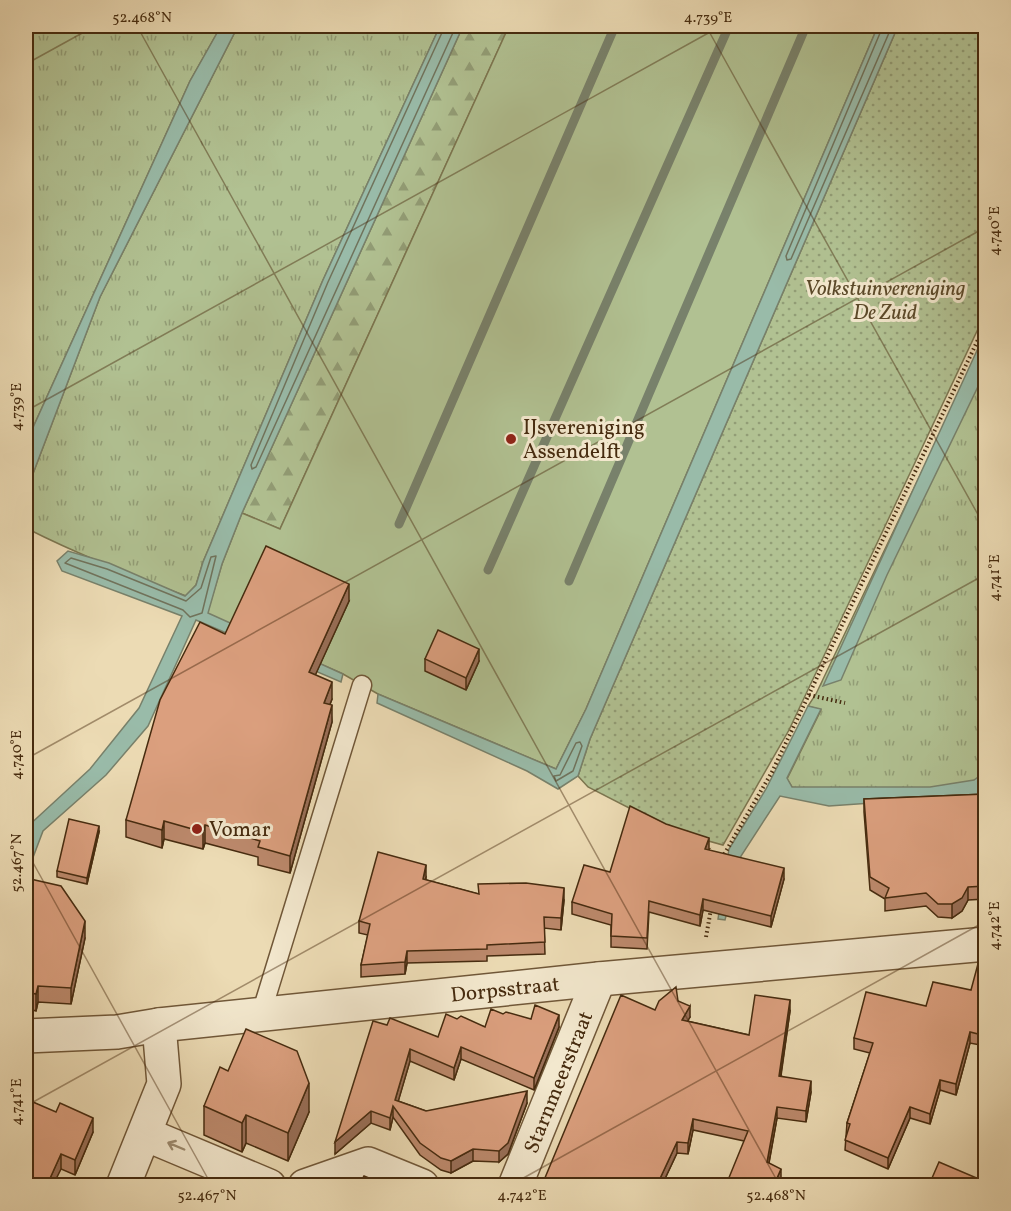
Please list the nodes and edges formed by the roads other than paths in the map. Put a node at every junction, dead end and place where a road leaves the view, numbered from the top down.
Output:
1 (362, 685) dead end
2 (986, 944) edge
3 (599, 979) junction
4 (261, 1014) junction
5 (159, 1025) junction
6 (26, 1036) edge
7 (145, 1134) junction
8 (123, 1185) edge
9 (268, 1185) edge
10 (305, 1185) edge
11 (422, 1185) edge
12 (515, 1185) edge

1 - 4 lane
2 - 3 street, Dorpsstraat
3 - 4 street, Dorpsstraat
3 - 12 street, Starnmeerstraat
4 - 5 street, Dorpsstraat
5 - 6 street, Dorpsstraat
5 - 7 street
7 - 8 street
9 -> 7 street
10 - 11 street

